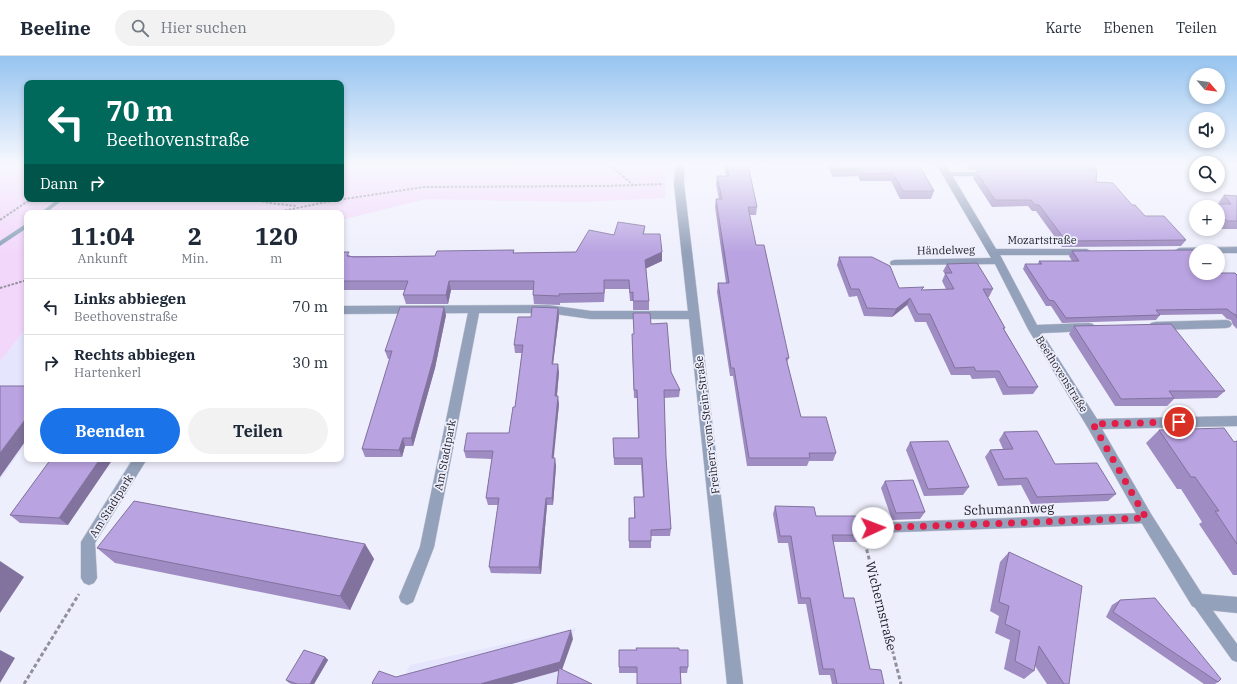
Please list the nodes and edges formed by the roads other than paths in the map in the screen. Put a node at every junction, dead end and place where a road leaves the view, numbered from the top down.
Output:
1 (680, 194) edge
2 (958, 194) edge
3 (1237, 250) edge
4 (1171, 251) edge
5 (1094, 252) edge
6 (995, 256) junction
7 (895, 263) dead end
8 (344, 310) edge
9 (474, 310) junction
10 (694, 315) junction
11 (1226, 324) dead end
12 (1142, 326) edge
13 (1103, 327) edge
14 (1034, 329) junction
15 (1237, 421) edge
16 (1093, 424) junction
17 (138, 462) edge
18 (1146, 518) junction
19 (868, 532) road end
20 (89, 578) road end
21 (407, 597) dead end
22 (1198, 601) junction
23 (1237, 605) edge
24 (1237, 655) edge
25 (735, 684) edge

1 - 10 street, Freiherr-vom-Stein-Straße
2 - 6 street, Beethovenstraße
3 - 4 street
5 - 6 street, Mozartstraße
6 - 7 street, Händelweg
6 - 14 street, Beethovenstraße
8 - 9 street
9 - 10 street
9 - 21 street, Am Stadtpark
10 - 25 street, Freiherr-vom-Stein-Straße
11 - 12 street
13 - 14 street
14 - 16 street, Beethovenstraße
15 - 16 street
16 - 18 street, Beethovenstraße
17 - 20 street, Am Stadtpark
18 - 19 lane, Schumannweg
18 - 22 street, Beethovenstraße
22 - 23 street
22 - 24 lane

